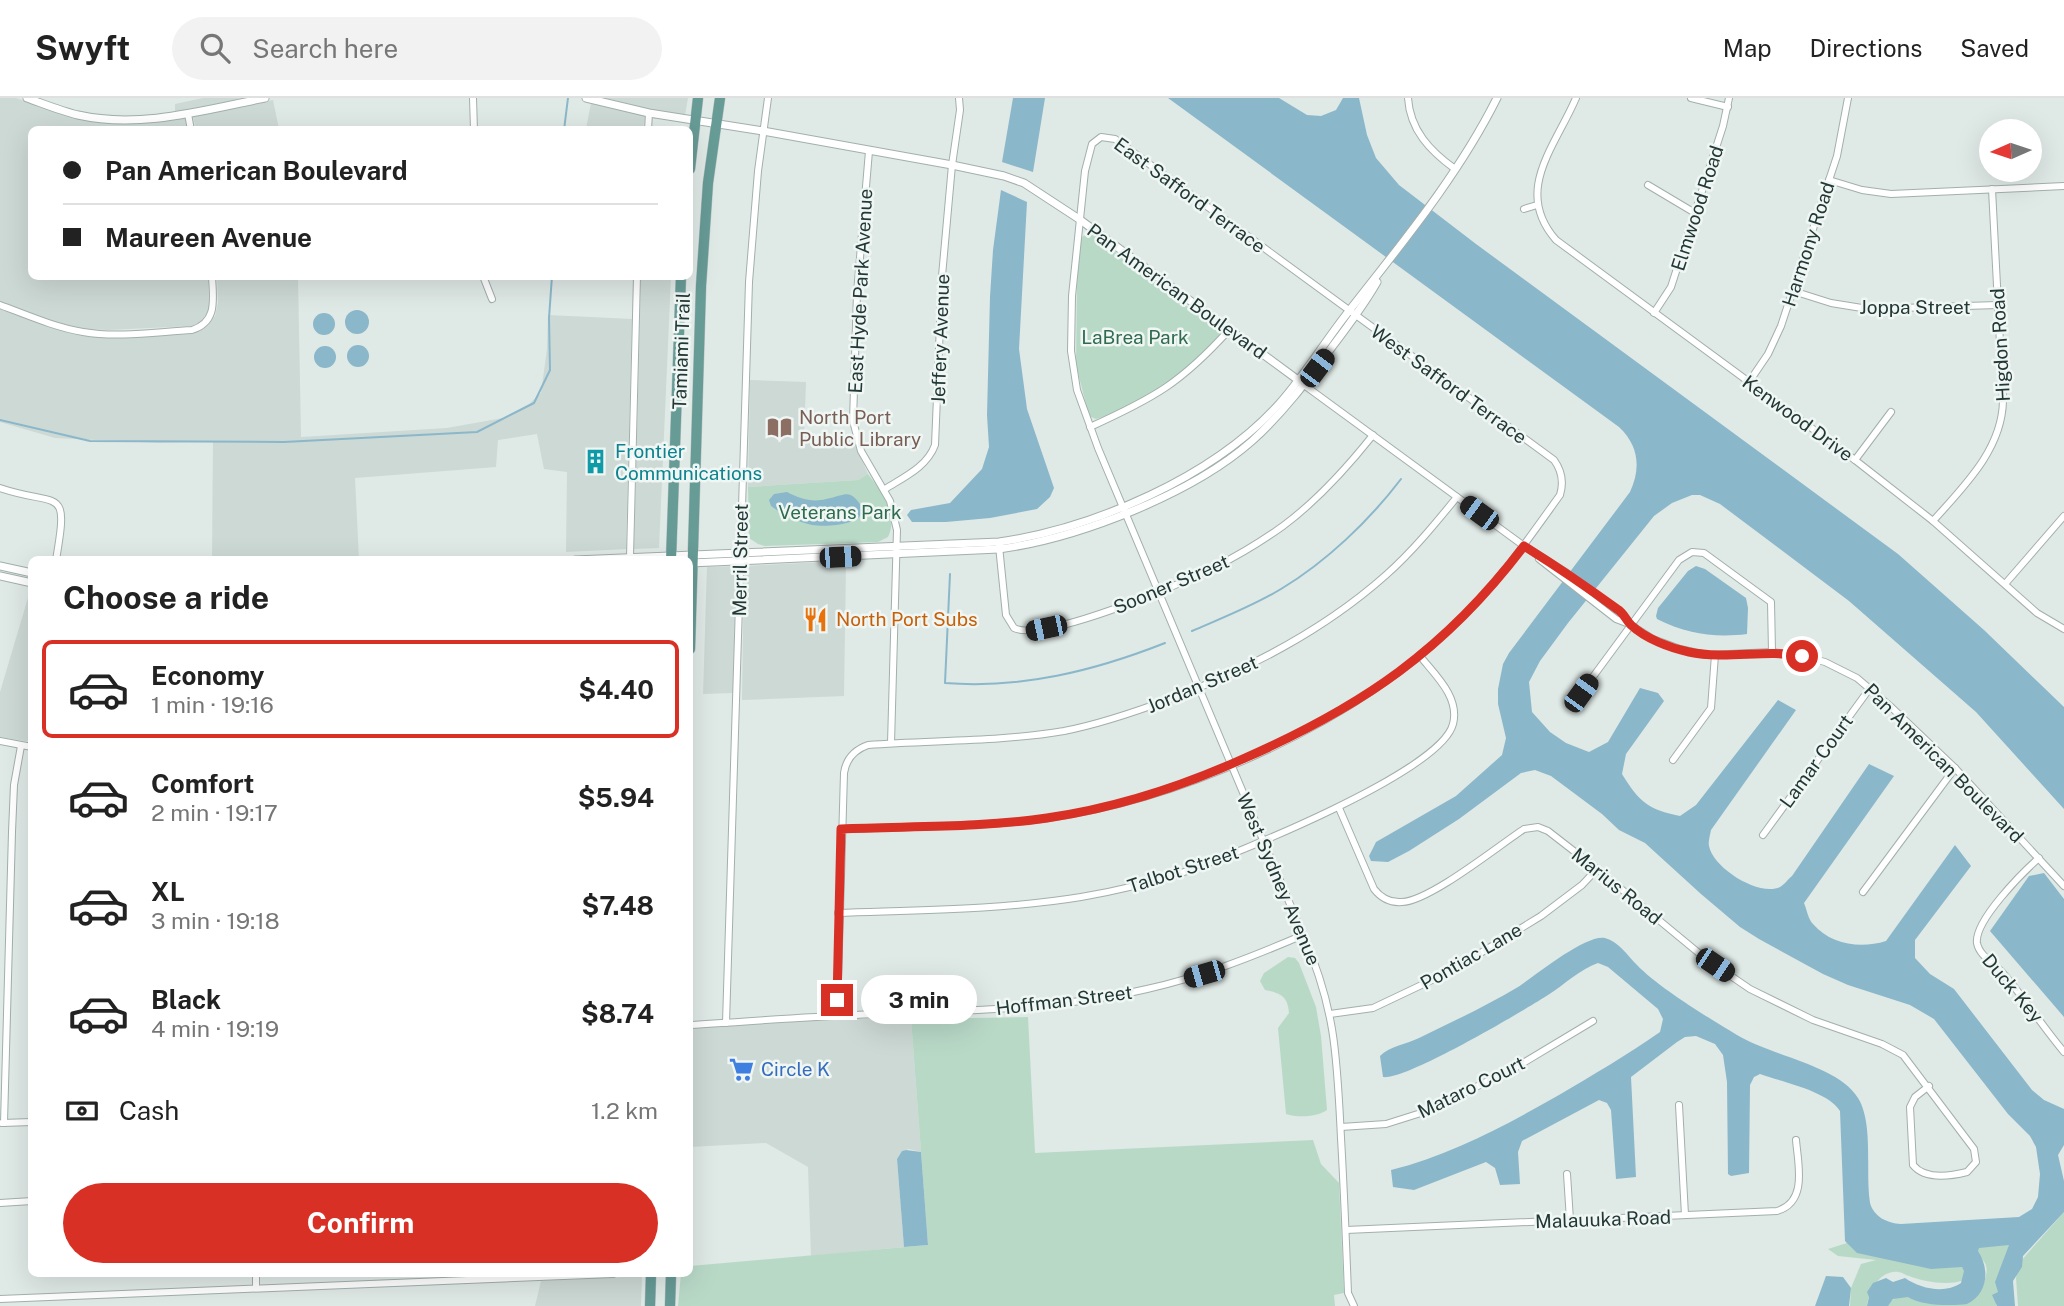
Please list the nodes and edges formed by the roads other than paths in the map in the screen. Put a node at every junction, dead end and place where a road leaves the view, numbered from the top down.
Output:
1 (27, 98) edge
2 (265, 98) edge
3 (473, 98) edge
4 (586, 98) edge
5 (698, 98) edge
6 (720, 98) edge
7 (768, 98) edge
8 (959, 98) edge
9 (1408, 98) edge
10 (1497, 98) edge
11 (1576, 98) edge
12 (1691, 98) edge
13 (1729, 98) edge
14 (1848, 98) edge
15 (1728, 107) junction
16 (649, 113) junction
17 (188, 114) junction
18 (695, 121) junction
19 (716, 124) junction
20 (190, 126) edge
21 (474, 126) edge
22 (648, 126) edge
23 (763, 131) junction
24 (693, 140) edge
25 (869, 151) junction
26 (952, 165) junction
27 (1455, 169) junction
28 (1829, 180) junction
29 (1648, 185) dead end
30 (2064, 186) edge
31 (1992, 189) junction
32 (1537, 205) junction
33 (1524, 209) dead end
34 (1695, 213) junction
35 (1079, 219) junction
36 (212, 280) edge
37 (485, 280) edge
38 (637, 280) edge
39 (681, 280) edge
40 (1793, 291) junction
41 (492, 299) dead end
42 (0, 305) edge
43 (1998, 305) junction
44 (1654, 313) junction
45 (1352, 314) junction
46 (1229, 330) junction
47 (1749, 382) junction
48 (1301, 383) junction
49 (1891, 412) dead end
50 (1090, 427) junction
51 (1373, 435) junction
52 (1855, 460) junction
53 (0, 488) edge
54 (885, 489) junction
55 (1457, 497) junction
56 (1124, 509) junction
57 (2064, 516) edge
58 (1933, 521) junction
59 (999, 545) junction
60 (1524, 546) junction
61 (898, 550) junction
62 (57, 556) edge
63 (630, 556) edge
64 (671, 556) edge
65 (691, 556) edge
66 (740, 557) junction
67 (693, 560) edge
68 (0, 566) edge
69 (28, 572) edge
70 (0, 576) edge
71 (1565, 577) junction
72 (28, 582) edge
73 (2005, 584) junction
74 (1159, 592) junction
75 (1631, 625) junction
76 (2064, 629) edge
77 (1772, 652) junction
78 (1716, 655) junction
79 (1420, 656) junction
80 (1200, 688) junction
81 (1870, 688) junction
82 (1581, 693) dead end
83 (0, 741) edge
84 (891, 743) junction
85 (21, 746) junction
86 (28, 747) edge
87 (1673, 760) dead end
88 (1231, 764) junction
89 (1955, 768) junction
90 (1339, 807) junction
91 (841, 829) junction
92 (1763, 835) dead end
93 (1263, 841) junction
94 (2039, 858) junction
95 (1597, 869) junction
96 (2064, 886) edge
97 (1863, 892) dead end
98 (838, 913) junction
99 (1303, 935) junction
100 (1330, 1014) junction
101 (837, 1016) junction
102 (1592, 1021) dead end
103 (726, 1023) junction
104 (693, 1025) edge
105 (2064, 1052) edge
106 (1929, 1086) junction
107 (1679, 1105) dead end
108 (28, 1122) edge
109 (2, 1123) edge
110 (1341, 1128) junction
111 (1796, 1140) dead end
112 (1567, 1174) dead end
113 (28, 1202) edge
114 (0, 1203) edge
115 (1685, 1215) junction
116 (1570, 1220) junction
117 (1346, 1230) junction
118 (256, 1277) edge
119 (336, 1277) edge
120 (415, 1277) edge
121 (484, 1277) edge
122 (651, 1277) edge
123 (671, 1277) edge
124 (415, 1283) junction
125 (335, 1284) junction
126 (256, 1288) junction
127 (0, 1299) edge
128 (650, 1306) edge
129 (670, 1306) edge
130 (1354, 1306) edge

1 - 17 street
2 - 17 street
3 - 21 street
4 - 16 street, Pan American Boulevard
5 - 18 main road
6 - 19 main road, Tamiami Trail
7 - 23 street, Merril Street
8 - 26 street
9 - 27 street
10 - 27 street
11 - 32 street
12 - 15 street
13 - 15 street, Elmwood Road
14 - 28 street, Harmony Road
15 - 34 street, Elmwood Road
16 - 18 street, Pan American Boulevard
16 - 22 street
17 - 20 street
18 - 19 street, Pan American Boulevard
18 - 24 main road
19 - 23 street, Pan American Boulevard
19 - 65 main road, Tamiami Trail
23 - 25 street, Pan American Boulevard
23 - 66 street, Merril Street
25 - 26 street, Pan American Boulevard
25 - 54 street, East Hyde Park Avenue
26 - 35 street, Pan American Boulevard
26 - 54 street, Jeffery Avenue
27 - 45 street
28 - 31 street
28 - 40 street, Harmony Road
29 - 34 street
30 - 31 street
31 - 43 street, Higdon Road
32 - 33 street
32 - 44 street, Kenwood Drive
34 - 44 street, Elmwood Road
35 - 45 street, East Safford Terrace
35 - 46 street, Pan American Boulevard
35 - 50 street, East Safford Terrace
36 - 42 street
37 - 41 street
38 - 63 street
39 - 64 main road, Tamiami Trail
40 - 43 street, Joppa Street
40 - 47 street, Harmony Road
43 - 58 street, Higdon Road
44 - 47 street, Kenwood Drive
45 - 48 street
45 - 60 street, West Safford Terrace
46 - 48 street, Pan American Boulevard
46 - 50 street
47 - 52 street, Kenwood Drive
48 - 51 street, Pan American Boulevard
48 - 56 street
49 - 52 street
50 - 56 street, West Sydney Avenue
51 - 55 street, Pan American Boulevard
51 - 74 street, Sooner Street
52 - 58 street, Kenwood Drive
53 - 62 street
54 - 61 street, East Hyde Park Avenue
55 - 60 street, Pan American Boulevard
55 - 80 street, Jordan Street
56 - 59 street
56 - 74 street, West Sydney Avenue
57 - 73 street
58 - 73 street, Kenwood Drive
59 - 61 street
59 - 74 street, Sooner Street
60 - 71 street, Pan American Boulevard
60 - 79 street
61 - 66 street
61 - 84 street, East Hyde Park Avenue
66 - 67 street
66 - 103 street, Merril Street
68 - 69 street
70 - 72 street
71 - 75 street
71 - 75 street, Pan American Boulevard
73 - 76 street, Kenwood Drive
74 - 80 street, West Sydney Avenue
75 - 77 street
75 - 78 street, Pan American Boulevard
75 - 82 street
77 - 78 street, Pan American Boulevard
77 - 81 street, Pan American Boulevard
78 - 87 street
79 - 88 street
79 - 90 street, Talbot Street
80 - 84 street, Jordan Street
80 - 88 street, West Sydney Avenue
81 - 89 street, Pan American Boulevard
81 - 92 street, Lamar Court
83 - 85 street
84 - 91 street, Jordan Street
85 - 86 street
85 - 109 street
88 - 91 street
88 - 93 street, West Sydney Avenue
89 - 94 street, Pan American Boulevard
89 - 97 street
90 - 93 street, Talbot Street
90 - 95 street, Marius Road
91 - 98 street
93 - 98 street, Talbot Street
93 - 99 street, West Sydney Avenue
94 - 96 street, Pan American Boulevard
94 - 105 street, Duck Key
95 - 100 street, Pontiac Lane
95 - 106 street, Marius Road
98 - 101 street
99 - 100 street, West Sydney Avenue
99 - 101 street, Hoffman Street
100 - 110 street, West Sydney Avenue
101 - 103 street, Hoffman Street
102 - 110 street, Mataro Court
103 - 104 street, Hoffman Street
106 - 106 street, Marius Road
107 - 115 street
108 - 109 street
110 - 117 street, West Sydney Avenue
111 - 115 street, Malauuka Road
112 - 116 street
113 - 114 street
115 - 116 street, Malauuka Road
116 - 117 street, Malauuka Road
117 - 130 street, West Sydney Avenue
118 - 126 street
119 - 125 street
120 - 124 street
121 - 124 street
122 - 128 main road
123 - 129 main road
124 - 125 street
125 - 126 street
126 - 127 street

